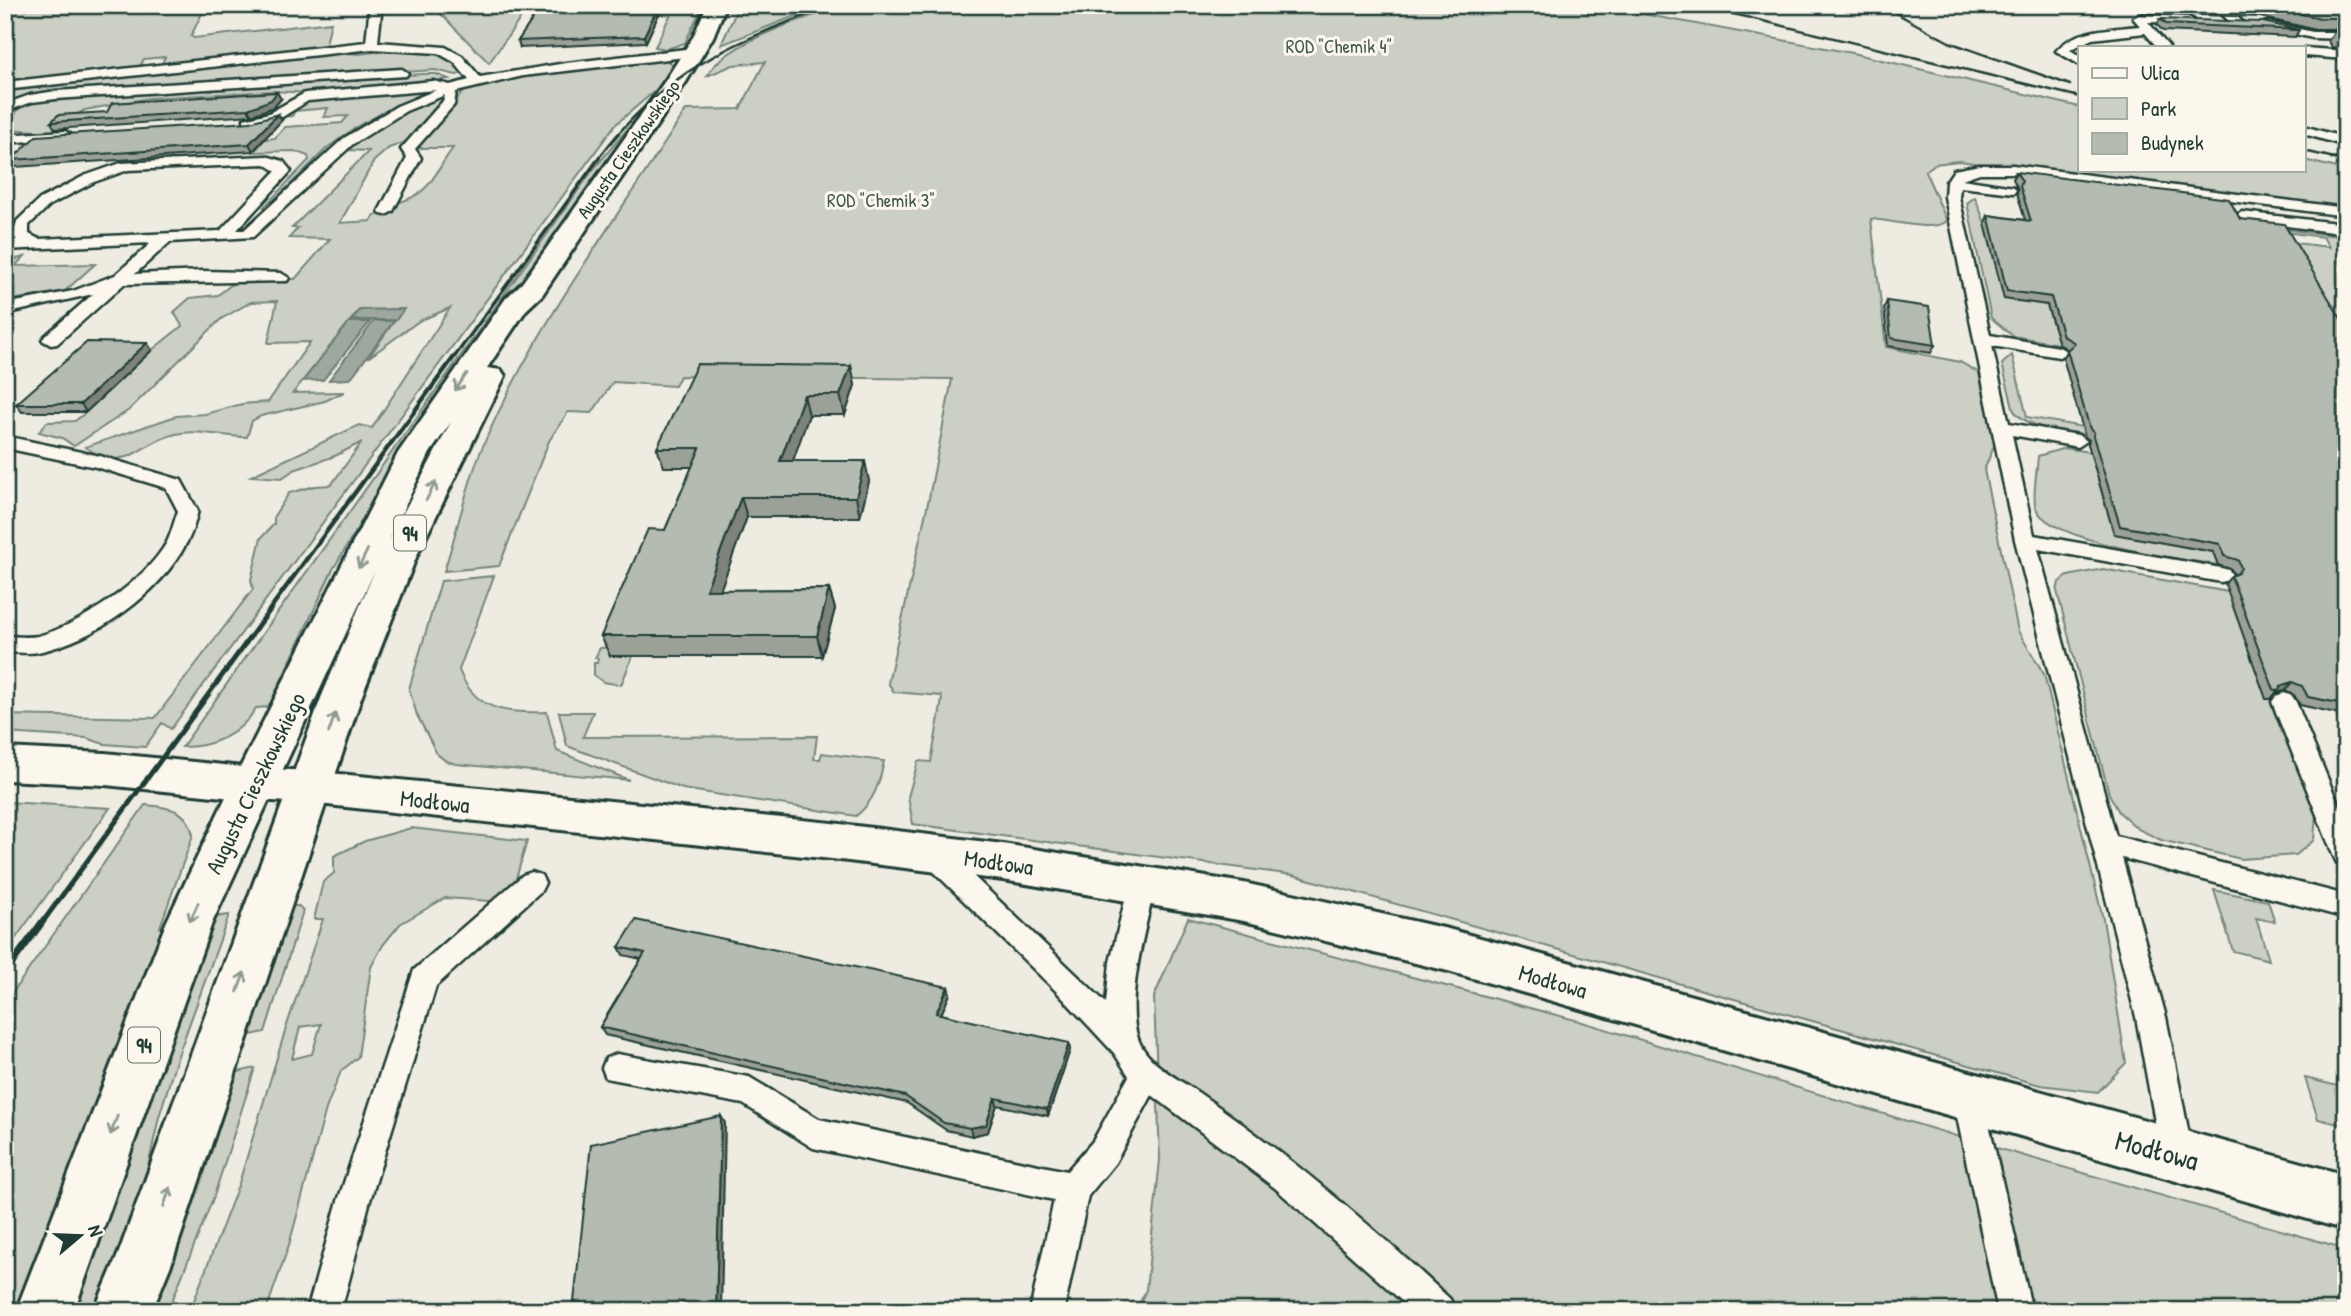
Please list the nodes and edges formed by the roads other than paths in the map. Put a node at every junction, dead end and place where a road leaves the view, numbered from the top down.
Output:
1 (376, 5) edge
2 (717, 5) edge
3 (2215, 5) edge
4 (2248, 23) junction
5 (2148, 29) junction
6 (2346, 36) edge
7 (372, 45) junction
8 (2163, 46) edge
9 (694, 52) junction
10 (2306, 52) edge
11 (2346, 55) edge
12 (2078, 60) edge
13 (473, 81) junction
14 (5, 86) edge
15 (449, 89) junction
16 (305, 97) junction
17 (157, 101) edge
18 (5, 108) edge
19 (240, 123) edge
20 (2306, 131) edge
21 (82, 134) edge
22 (5, 139) edge
23 (2346, 142) edge
24 (1953, 182) junction
25 (2009, 190) dead end
26 (386, 211) dead end
27 (2346, 212) edge
28 (2242, 216) edge
29 (2346, 229) edge
30 (224, 235) junction
31 (166, 237) junction
32 (35, 243) junction
33 (5, 245) edge
34 (281, 278) dead end
35 (117, 279) junction
36 (532, 289) junction
37 (5, 309) edge
38 (1982, 339) junction
39 (51, 340) dead end
40 (2059, 352) dead end
41 (2001, 427) junction
42 (5, 442) edge
43 (2078, 442) dead end
44 (2025, 540) junction
45 (2221, 575) dead end
46 (5, 644) edge
47 (2284, 702) dead end
48 (5, 764) edge
49 (253, 784) junction
50 (309, 787) junction
51 (2104, 843) junction
52 (933, 853) junction
53 (2346, 855) edge
54 (532, 883) dead end
55 (1142, 884) junction
56 (2346, 907) edge
57 (1124, 1043) junction
58 (617, 1068) dead end
59 (1147, 1074) junction
60 (1968, 1098) junction
61 (2177, 1156) junction
62 (1073, 1188) junction
63 (2346, 1203) edge
64 (45, 1311) edge
65 (123, 1311) edge
66 (324, 1311) edge
67 (1047, 1311) edge
68 (1438, 1311) edge
69 (2015, 1311) edge

1 - 7 lane
2 - 9 main road, Augusta Cieszkowskiego / 94
3 - 4 lane
4 - 5 lane
4 - 6 lane
5 - 8 lane
5 - 12 lane
7 - 13 lane
7 - 14 lane
9 - 13 lane
9 - 36 main road, Augusta Cieszkowskiego / 94
10 - 11 lane
13 - 15 lane
13 - 18 lane
15 - 16 lane
15 - 26 lane
15 - 30 lane
16 - 17 lane
16 - 19 lane
20 - 23 lane
21 - 22 lane
24 - 25 lane
24 - 27 lane
24 - 38 lane
28 - 29 lane
30 - 31 lane
30 - 32 lane
31 - 32 lane
31 - 35 lane
32 - 33 lane
34 - 35 lane
35 - 37 lane
35 - 39 lane
36 -> 49 main road, Augusta Cieszkowskiego / 94
50 -> 36 main road, Augusta Cieszkowskiego / 94
38 - 40 lane
38 - 41 lane
41 - 43 lane
41 - 44 lane
42 - 46 lane
44 - 45 lane
44 - 51 lane
47 - 53 lane
48 - 49 main road, Modłowa
49 - 50 main road, Modłowa
49 -> 64 main road, Augusta Cieszkowskiego / 94
50 - 52 main road, Modłowa
65 -> 50 main road, Augusta Cieszkowskiego / 94
51 - 56 lane
51 - 61 lane
52 - 55 main road, Modłowa
52 - 57 lane
54 - 66 lane
55 - 57 lane
55 - 60 main road, Modłowa
57 - 59 lane
58 - 62 lane
59 - 62 lane
59 - 68 lane
60 - 61 main road, Modłowa
60 - 69 lane
61 - 63 main road, Modłowa
62 - 67 lane

